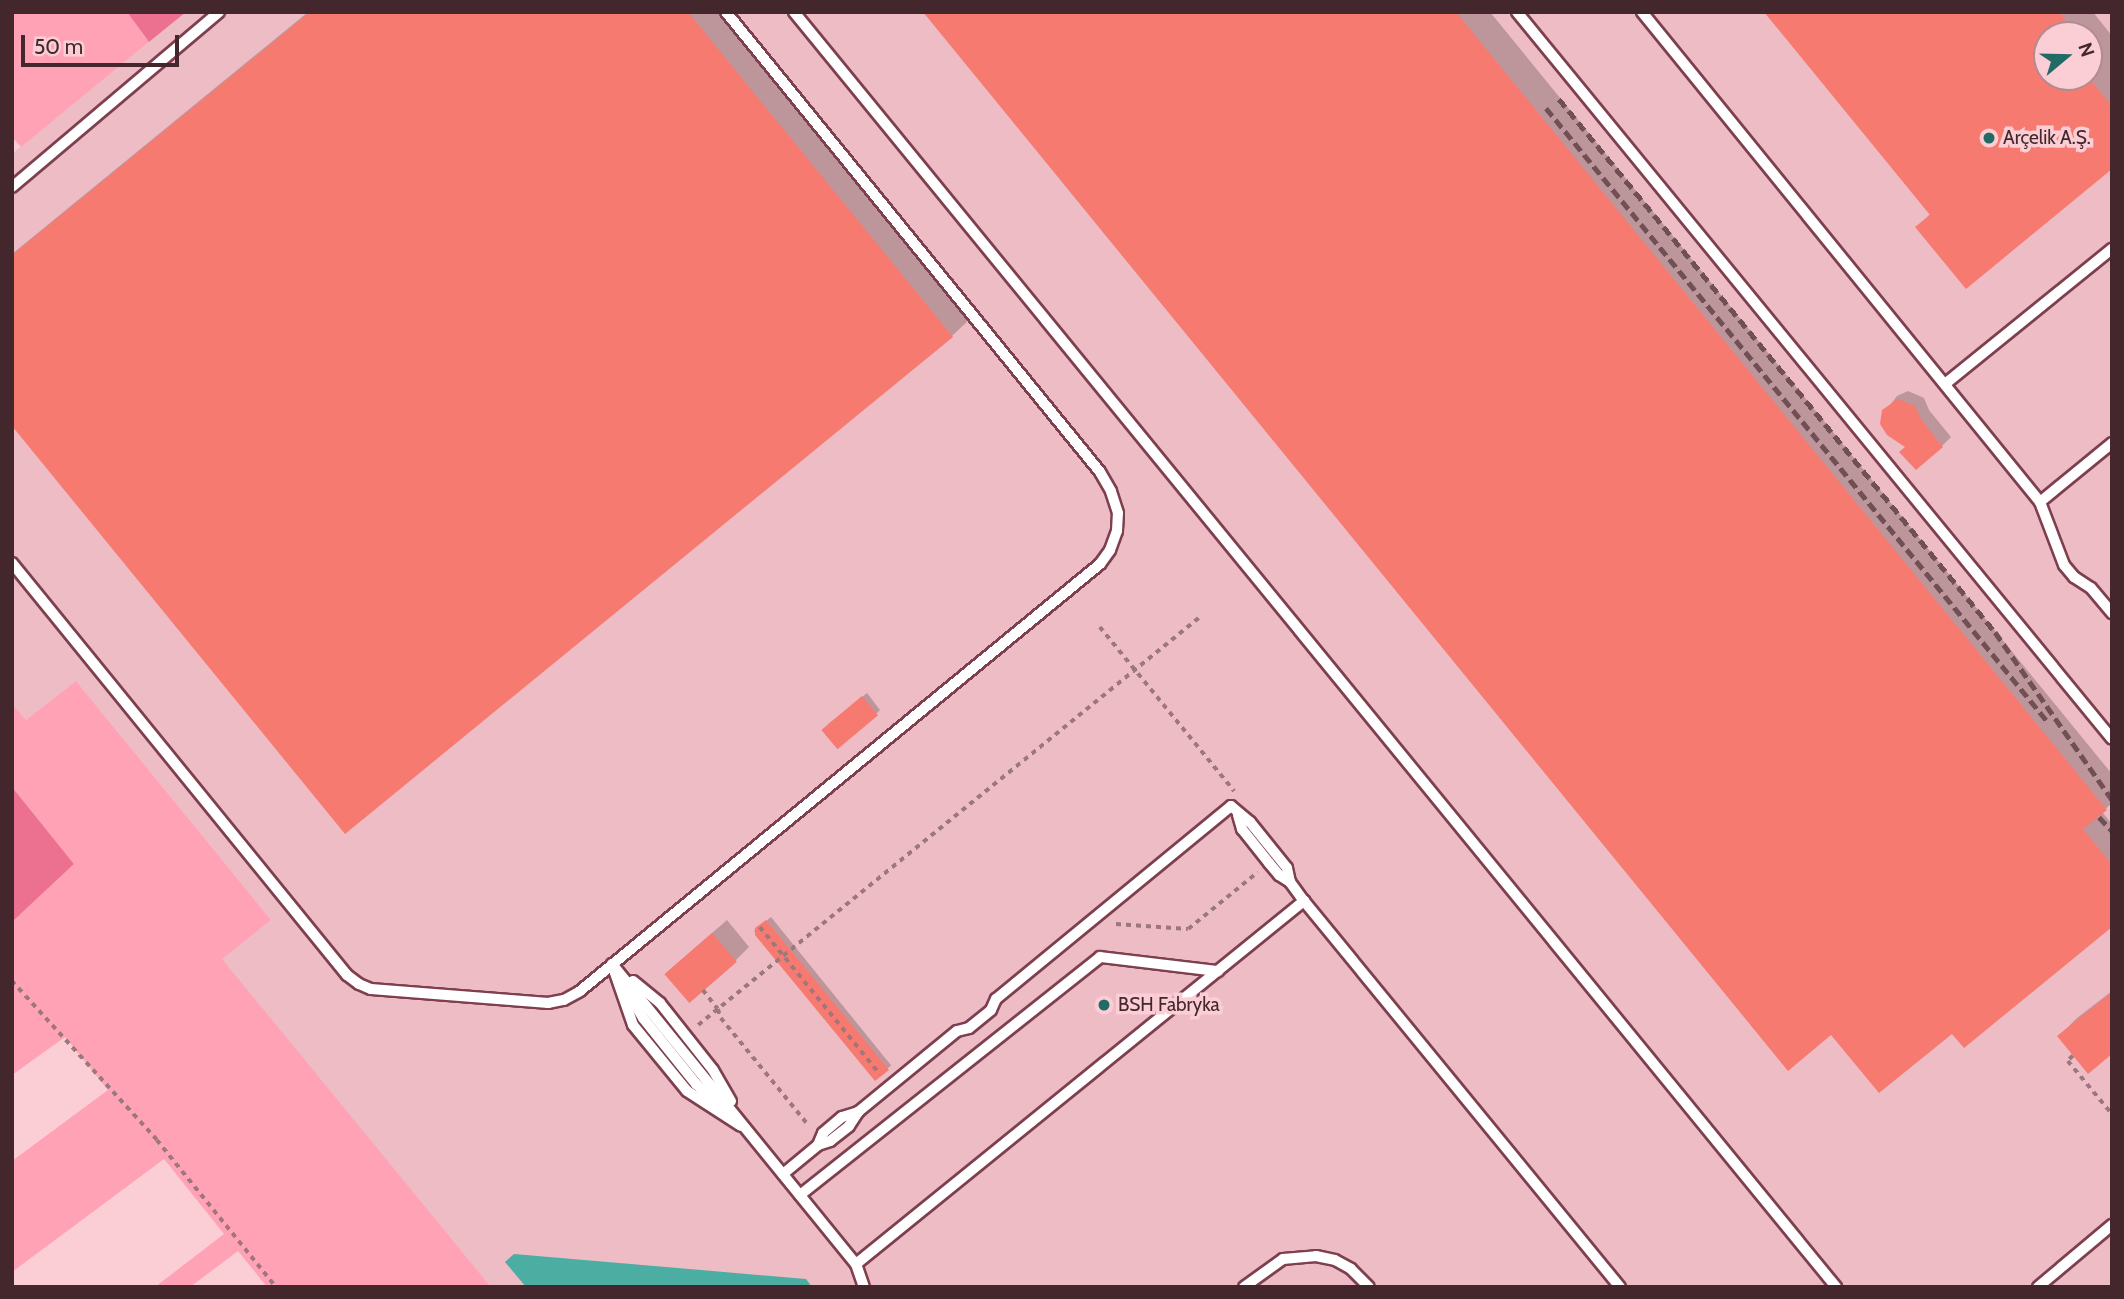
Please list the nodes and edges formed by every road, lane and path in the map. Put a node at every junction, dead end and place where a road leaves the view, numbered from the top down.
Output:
1 (219, 12) edge
2 (726, 12) edge
3 (794, 12) edge
4 (1517, 12) edge
5 (1642, 12) edge
6 (12, 170) edge
7 (17, 183) edge
8 (2112, 248) edge
9 (1945, 384) junction
10 (2112, 443) edge
11 (2040, 502) junction
12 (12, 563) edge
13 (2112, 613) edge
14 (1201, 616) dead end
15 (2112, 738) edge
16 (1304, 901) junction
17 (760, 927) dead end
18 (784, 957) junction
19 (612, 964) junction
20 (1218, 971) junction
21 (12, 981) edge
22 (686, 1035) junction
23 (2073, 1056) dead end
24 (890, 1086) junction
25 (2112, 1100) edge
26 (2105, 1106) junction
27 (2112, 1114) edge
28 (748, 1131) junction
29 (783, 1174) junction
30 (800, 1195) junction
31 (2112, 1225) edge
32 (856, 1264) junction
33 (276, 1287) edge
34 (864, 1287) edge
35 (1244, 1287) edge
36 (1369, 1287) edge
37 (1620, 1287) edge
38 (1836, 1287) edge
39 (2038, 1287) edge

1 - 7 lane
2 - 19 lane
3 - 38 lane
4 - 15 lane
5 - 9 lane
6 - 7 lane
8 - 9 lane
9 - 11 lane
10 - 11 lane
11 - 13 lane
12 - 19 lane
14 - 18 path
16 - 20 lane
16 - 24 lane
16 - 37 lane
17 - 18 path
18 - 22 path
18 - 24 path
19 - 22 lane
19 - 28 lane
19 - 28 lane
20 - 30 lane
20 - 32 lane
21 - 33 path
22 - 28 lane
23 - 26 path
24 - 29 lane
25 - 26 path
26 - 27 path
28 - 29 lane
29 - 30 lane
30 - 32 lane
31 - 39 lane
32 - 34 lane
35 - 36 lane

